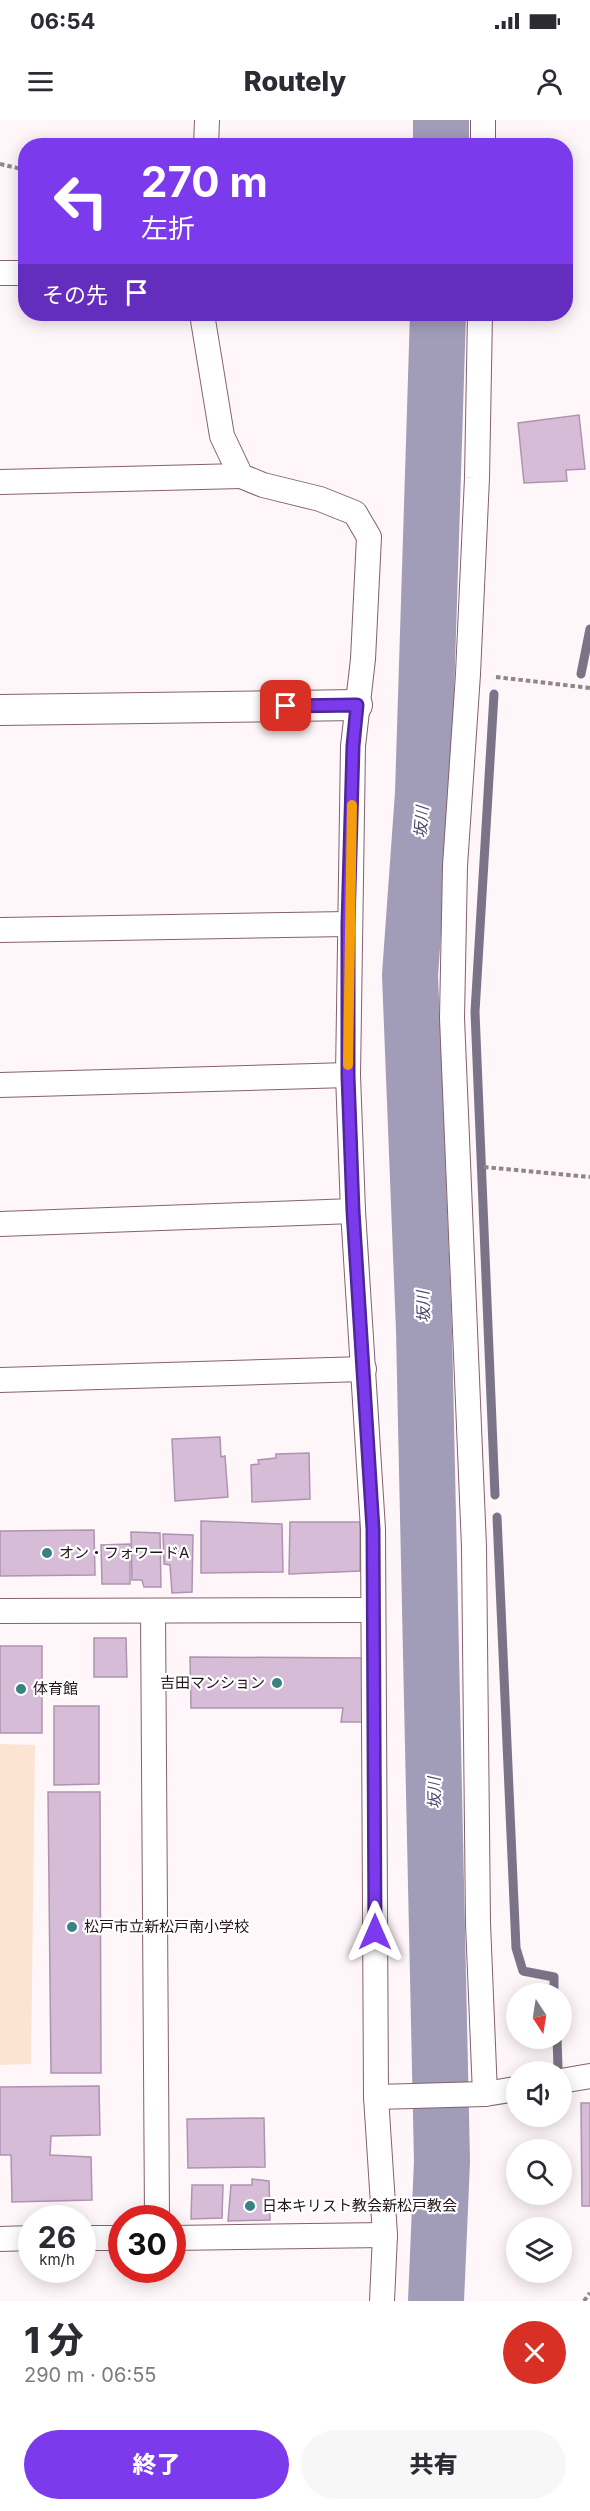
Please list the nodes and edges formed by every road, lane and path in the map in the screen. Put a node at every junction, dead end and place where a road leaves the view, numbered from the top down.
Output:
1 (207, 120) edge
2 (483, 120) edge
3 (206, 138) edge
4 (483, 138) edge
5 (0, 164) edge
6 (18, 168) edge
7 (0, 273) edge
8 (18, 273) edge
9 (203, 321) edge
10 (480, 321) edge
11 (241, 476) junction
12 (0, 482) edge
13 (468, 674) junction
14 (590, 688) edge
15 (357, 705) junction
16 (0, 710) edge
17 (348, 924) junction
18 (0, 930) edge
19 (348, 1076) junction
20 (0, 1085) edge
21 (460, 1164) junction
22 (590, 1177) edge
23 (353, 1211) junction
24 (0, 1224) edge
25 (364, 1369) junction
26 (0, 1380) edge
27 (374, 1610) junction
28 (0, 1611) edge
29 (153, 1611) junction
30 (590, 2076) edge
31 (572, 2079) edge
32 (506, 2090) edge
33 (480, 2094) junction
34 (384, 2097) junction
35 (158, 2205) edge
36 (385, 2235) junction
37 (18, 2238) edge
38 (186, 2238) edge
39 (0, 2239) edge
40 (590, 2293) edge
41 (382, 2301) edge
42 (584, 2301) edge

1 - 3 street
2 - 4 street
5 - 6 path
7 - 8 street
9 - 11 street
10 - 13 street
11 - 12 street
11 - 15 street
13 - 14 path
13 - 21 street
15 - 16 street
15 - 17 street
17 - 18 street
17 - 19 street
19 - 20 street
19 - 23 street
21 - 22 path
21 - 33 street
23 - 24 street
23 - 25 street
25 - 26 street
25 - 27 street
27 - 29 street
27 - 34 street
28 - 29 street
29 - 35 street
30 - 31 street
32 - 33 street
33 - 34 street
34 - 36 street
36 - 38 street
36 - 41 street
37 - 39 street
40 - 42 path

